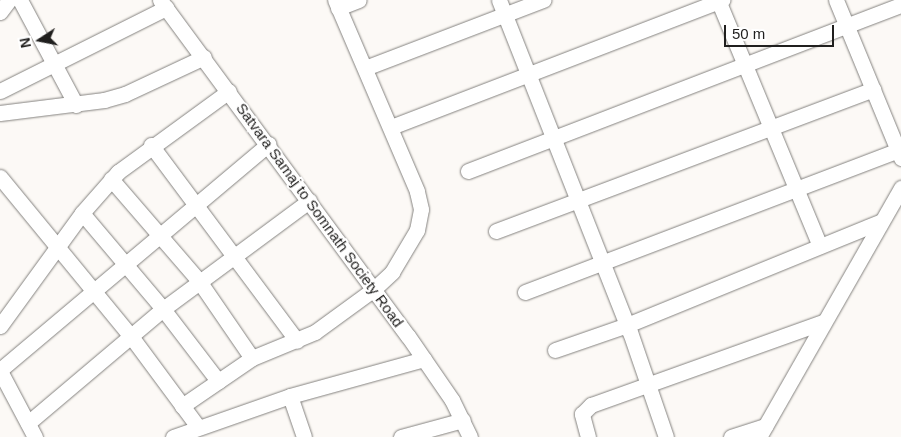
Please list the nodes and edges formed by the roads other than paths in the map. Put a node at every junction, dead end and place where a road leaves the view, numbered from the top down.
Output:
1 (9, 0) edge
2 (20, 0) edge
3 (359, 0) edge
4 (499, 0) edge
5 (543, 0) edge
6 (719, 0) edge
7 (836, 0) edge
8 (163, 4) edge
9 (337, 4) edge
10 (901, 5) edge
11 (0, 12) edge
12 (505, 15) junction
13 (846, 25) junction
14 (204, 56) junction
15 (55, 63) junction
16 (745, 64) junction
17 (365, 68) junction
18 (528, 74) junction
19 (873, 89) junction
20 (0, 91) edge
21 (229, 92) junction
22 (76, 105) junction
23 (0, 113) edge
24 (391, 127) junction
25 (770, 127) junction
26 (554, 138) junction
27 (268, 144) junction
28 (151, 145) junction
29 (899, 154) edge
30 (468, 171) dead end
31 (0, 176) edge
32 (111, 179) junction
33 (795, 188) junction
34 (901, 188) edge
35 (578, 200) junction
36 (309, 201) junction
37 (199, 205) junction
38 (82, 213) junction
39 (880, 222) junction
40 (496, 231) dead end
41 (161, 237) junction
42 (820, 246) junction
43 (57, 250) junction
44 (235, 256) junction
45 (602, 262) junction
46 (127, 265) junction
47 (200, 281) junction
48 (374, 289) junction
49 (94, 292) junction
50 (525, 292) dead end
51 (163, 309) junction
52 (823, 322) junction
53 (626, 324) junction
54 (0, 326) edge
55 (130, 336) junction
56 (297, 341) junction
57 (555, 350) dead end
58 (252, 358) junction
59 (424, 359) junction
60 (0, 371) edge
61 (218, 381) junction
62 (648, 387) junction
63 (290, 396) junction
64 (182, 406) junction
65 (464, 420) junction
66 (28, 422) junction
67 (198, 427) junction
68 (762, 432) edge
69 (35, 437) edge
70 (172, 437) edge
71 (304, 437) edge
72 (401, 437) edge
73 (470, 437) edge
74 (588, 437) edge
75 (666, 437) edge
76 (731, 437) edge

1 - 11 street
2 - 15 street
3 - 9 street
4 - 12 street
5 - 12 street
6 - 16 street
6 - 18 street
7 - 13 street
8 - 14 street, Satvara Samaj to Somnath Society Road
8 - 15 street
9 - 17 street
10 - 13 street
12 - 17 street
12 - 18 street
13 - 16 street
13 - 19 street
14 - 21 street, Satvara Samaj to Somnath Society Road
14 - 22 street
15 - 20 street
15 - 22 street
16 - 25 street
16 - 26 street
17 - 24 street
18 - 24 street
18 - 26 street
19 - 25 street
19 - 29 street
21 - 27 street, Satvara Samaj to Somnath Society Road
21 - 28 street
22 - 23 street
24 - 48 street
25 - 33 street
25 - 35 street
26 - 30 street
26 - 35 street
27 - 36 street, Satvara Samaj to Somnath Society Road
27 - 37 street
28 - 32 street
28 - 37 street
29 - 33 street
31 - 43 street
32 - 38 street
32 - 41 street
33 - 42 street
33 - 45 street
34 - 39 street
35 - 40 street
35 - 45 street
36 - 44 street
36 - 48 street, Satvara Samaj to Somnath Society Road
37 - 41 street
37 - 44 street
38 - 43 street
38 - 46 street
39 - 42 street
39 - 52 street
41 - 46 street
41 - 47 street
42 - 53 street
43 - 49 street
43 - 54 street
44 - 47 street
44 - 56 street
45 - 50 street
45 - 53 street
46 - 49 street
46 - 51 street
47 - 51 street
47 - 58 street
48 - 56 street
48 - 59 street, Satvara Samaj to Somnath Society Road
49 - 55 street
49 - 60 street
51 - 55 street
51 - 61 street
52 - 62 street
52 - 68 street
53 - 57 street
53 - 62 street
55 - 64 street
55 - 66 street
56 - 58 street
58 - 61 street
59 - 63 street
59 - 65 street, Satvara Samaj to Somnath Society Road
60 - 66 street
61 - 64 street
62 - 74 street
62 - 75 street
63 - 67 street
63 - 71 street
64 - 67 street
65 - 72 street
65 - 73 street, Satvara Samaj to Somnath Society Road
66 - 69 street
67 - 70 street
68 - 76 street

